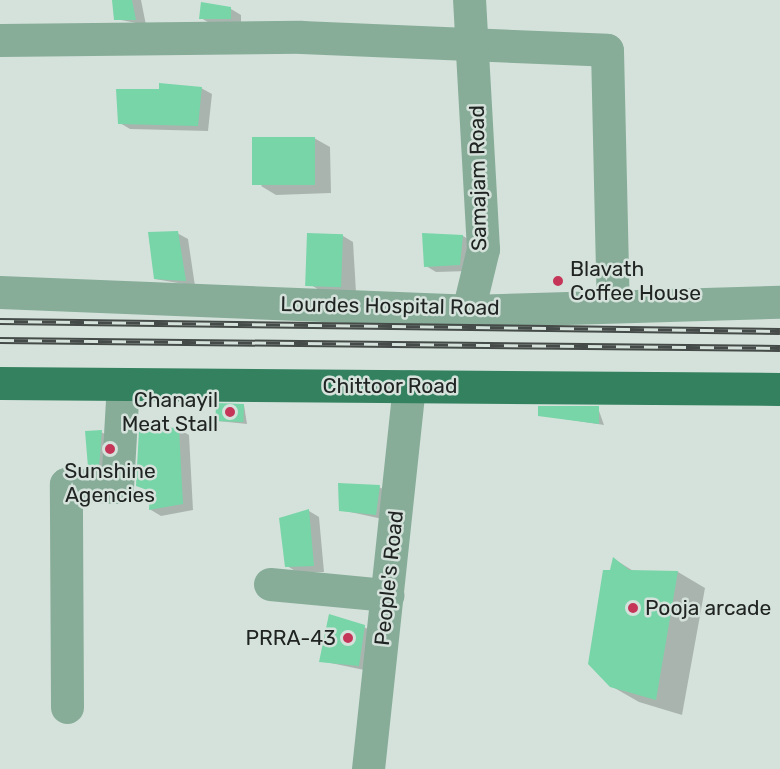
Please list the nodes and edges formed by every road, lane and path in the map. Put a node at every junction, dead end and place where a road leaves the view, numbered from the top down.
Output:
1 (468, 0) edge
2 (0, 40) edge
3 (469, 45) junction
4 (0, 292) edge
5 (780, 302) edge
6 (613, 306) junction
7 (468, 311) junction
8 (0, 383) edge
9 (123, 384) junction
10 (409, 386) junction
11 (780, 389) edge
12 (270, 584) dead end
13 (387, 595) junction
14 (67, 707) dead end
15 (368, 769) edge

1 - 3 street, Samajam Road
2 - 3 street
3 - 6 street
3 - 7 street, Samajam Road
4 - 7 street, Lourdes Hospital Road
5 - 6 street, Lourdes Hospital Road
6 - 7 street, Lourdes Hospital Road
8 - 9 main road, Chittoor Road
9 - 10 main road, Chittoor Road
9 - 14 street
10 - 11 main road, Chittoor Road
10 - 13 street, People's Road
12 - 13 street
13 - 15 street, People's Road

